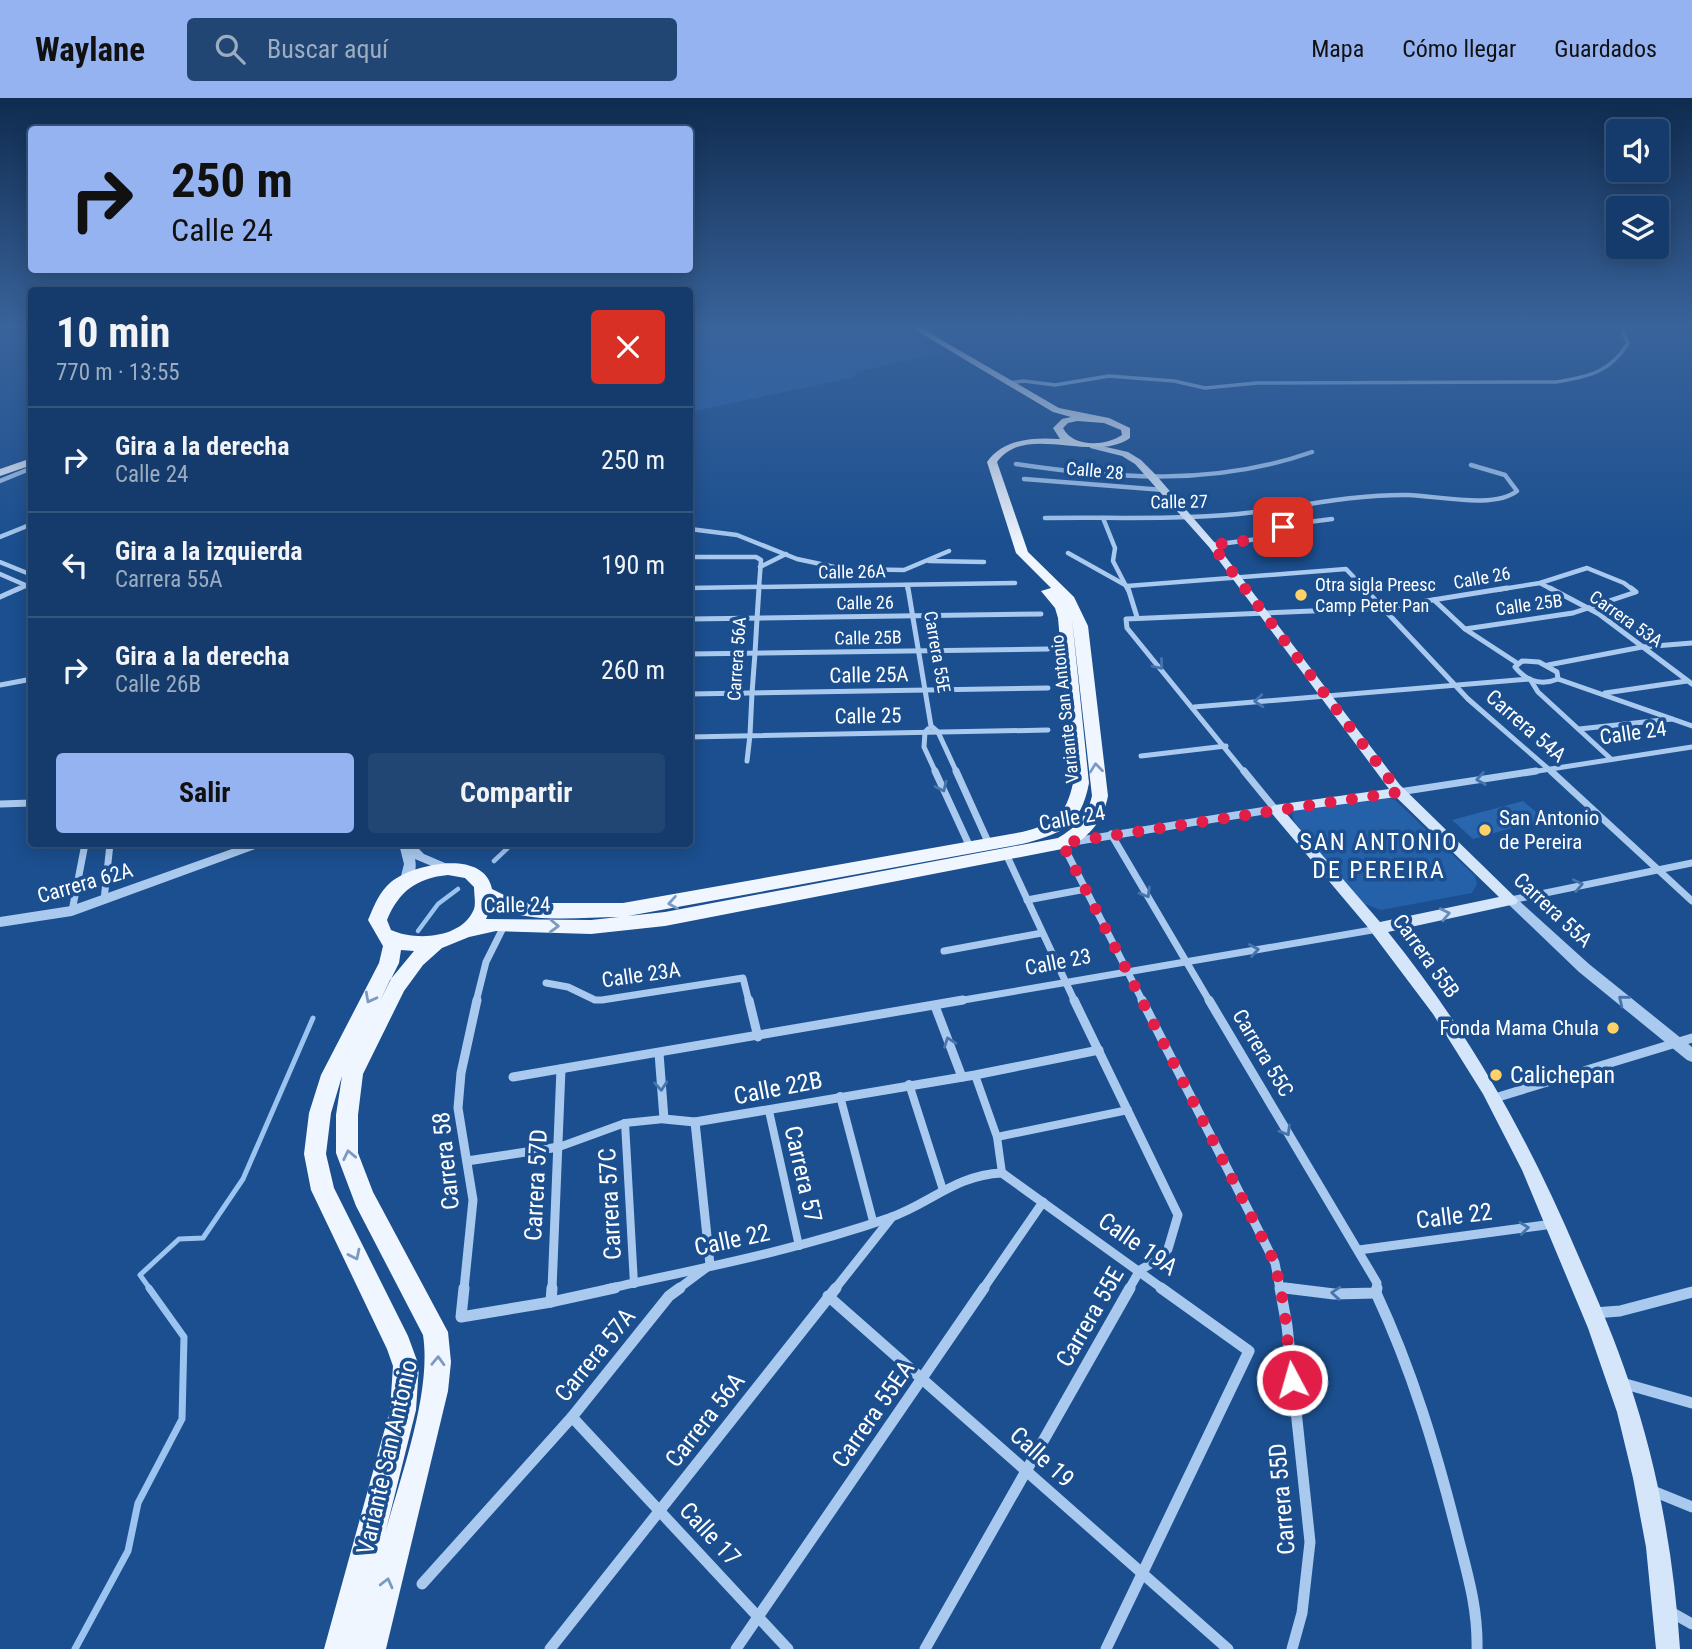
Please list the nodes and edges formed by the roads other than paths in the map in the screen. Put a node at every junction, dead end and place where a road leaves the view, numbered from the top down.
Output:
1 (1034, 400) edge
2 (1039, 400) edge
3 (1087, 418) junction
4 (1059, 426) junction
5 (1123, 441) junction
6 (1075, 443) junction
7 (1093, 446) junction
8 (1312, 452) dead end
9 (1133, 458) junction
10 (28, 460) edge
11 (1016, 464) dead end
12 (1471, 465) dead end
13 (28, 470) edge
14 (0, 471) edge
15 (1152, 476) junction
16 (1024, 479) dead end
17 (0, 481) edge
18 (1164, 490) junction
19 (1186, 516) junction
20 (1045, 518) dead end
21 (1103, 518) junction
22 (1332, 519) dead end
23 (28, 526) edge
24 (693, 529) edge
25 (0, 537) edge
26 (1212, 545) junction
27 (949, 551) dead end
28 (1068, 553) dead end
29 (786, 554) junction
30 (693, 557) edge
31 (927, 560) junction
32 (0, 562) edge
33 (984, 562) dead end
34 (761, 567) junction
35 (0, 573) edge
36 (28, 573) edge
37 (1237, 578) junction
38 (1015, 583) dead end
39 (1540, 583) junction
40 (28, 584) edge
41 (907, 585) junction
42 (28, 586) edge
43 (1127, 586) junction
44 (759, 587) junction
45 (693, 588) edge
46 (1636, 592) joint
47 (0, 597) edge
48 (1434, 600) junction
49 (1383, 608) junction
50 (1590, 609) junction
51 (1264, 613) junction
52 (1041, 614) dead end
53 (913, 616) junction
54 (1137, 617) junction
55 (693, 619) edge
56 (757, 619) junction
57 (1465, 629) junction
58 (1691, 642) edge
59 (1642, 647) junction
60 (1048, 649) dead end
61 (919, 651) junction
62 (755, 653) junction
63 (693, 654) edge
64 (1517, 663) junction
65 (1548, 665) junction
66 (1558, 678) junction
67 (1530, 679) junction
68 (28, 680) edge
69 (1690, 681) edge
70 (0, 685) edge
71 (1454, 686) junction
72 (1048, 688) dead end
73 (926, 689) junction
74 (752, 692) junction
75 (1605, 693) junction
76 (693, 694) edge
77 (1324, 695) junction
78 (1194, 707) junction
79 (1676, 719) junction
80 (931, 726) junction
81 (1692, 726) edge
82 (1579, 729) junction
83 (1048, 730) dead end
84 (925, 732) junction
85 (938, 732) junction
86 (750, 735) junction
87 (693, 737) edge
88 (1226, 746) junction
89 (1692, 747) edge
90 (1142, 756) dead end
91 (1611, 759) junction
92 (747, 761) dead end
93 (1548, 768) junction
94 (1399, 792) junction
95 (28, 803) edge
96 (0, 804) edge
97 (1275, 809) junction
98 (1094, 818) junction
99 (1111, 834) junction
100 (1057, 836) junction
101 (989, 844) junction
102 (84, 847) edge
103 (110, 847) edge
104 (249, 847) edge
105 (407, 847) edge
106 (409, 847) edge
107 (970, 847) junction
108 (1006, 854) junction
109 (1692, 863) edge
110 (449, 869) junction
111 (1660, 869) junction
112 (406, 880) junction
113 (1086, 889) junction
114 (485, 893) junction
115 (1027, 900) junction
116 (1511, 900) junction
117 (104, 901) junction
118 (1692, 901) edge
119 (72, 911) junction
120 (0, 922) edge
121 (505, 924) junction
122 (1379, 928) junction
123 (462, 931) junction
124 (1042, 933) junction
125 (387, 937) junction
126 (435, 944) junction
127 (944, 951) dead end
128 (1187, 961) junction
129 (1128, 971) junction
130 (1066, 982) junction
131 (546, 983) dead end
132 (935, 1006) junction
133 (758, 1037) junction
134 (1692, 1038) edge
135 (1676, 1043) junction
136 (1099, 1050) junction
137 (659, 1054) junction
138 (1692, 1056) edge
139 (561, 1069) junction
140 (975, 1075) junction
141 (513, 1077) dead end
142 (962, 1077) junction
143 (908, 1084) junction
144 (839, 1096) junction
145 (1495, 1098) junction
146 (1128, 1110) junction
147 (769, 1111) junction
148 (664, 1119) junction
149 (695, 1122) junction
150 (625, 1123) junction
151 (997, 1137) junction
152 (559, 1147) junction
153 (467, 1161) junction
154 (1002, 1172) junction
155 (943, 1189) junction
156 (1043, 1202) junction
157 (892, 1216) junction
158 (873, 1221) junction
159 (1555, 1224) junction
160 (799, 1246) junction
161 (1359, 1250) junction
162 (710, 1265) junction
163 (1140, 1270) junction
164 (634, 1284) junction
165 (1281, 1287) junction
166 (1692, 1292) edge
167 (1376, 1293) junction
168 (828, 1296) junction
169 (551, 1302) junction
170 (1593, 1313) junction
171 (461, 1317) joint
172 (924, 1377) junction
173 (1618, 1382) junction
174 (1692, 1403) edge
175 (572, 1417) junction
176 (1025, 1471) junction
177 (1646, 1488) junction
178 (1692, 1507) edge
179 (660, 1511) junction
180 (1141, 1574) junction
181 (422, 1584) dead end
182 (1666, 1609) junction
183 (758, 1616) junction
184 (1692, 1624) edge
185 (340, 1649) edge
186 (370, 1649) edge
187 (550, 1649) edge
188 (736, 1649) edge
189 (788, 1649) edge
190 (925, 1649) edge
191 (1106, 1649) edge
192 (1228, 1649) edge
193 (1292, 1649) edge
194 (1477, 1649) edge
195 (1668, 1649) edge

1 - 4 main road
2 - 3 main road
3 - 4 main road
3 - 5 main road
4 - 6 main road
4 - 100 main road, Variante San Antonio
5 - 7 main road
5 - 9 main road, Carrera 55A
6 - 7 main road
98 -> 6 main road, Variante San Antonio
7 - 9 main road, Carrera 55A
8 - 15 street
9 - 15 main road, Carrera 55A
10 - 14 main road
11 - 15 street
12 - 19 street, Calle 27
13 - 17 street
15 - 18 main road, Carrera 55A
16 - 18 street, Calle 28
18 - 19 main road, Carrera 55A
19 - 21 street, Calle 27
19 - 26 main road, Carrera 55A
20 - 21 street, Calle 27
21 - 43 street, Carrera 55B
22 - 26 street
23 - 25 street
24 - 29 street
26 - 37 main road, Carrera 55A
27 - 31 street
28 - 43 street
29 - 31 street
29 - 34 street
30 - 34 street, Carrera 56A
31 - 33 street
32 - 36 street
34 - 44 street, Carrera 56A
35 - 40 street
37 - 43 street
37 - 49 street, Carrera 54A
37 - 51 main road, Carrera 55A
38 - 41 street, Calle 26A
39 - 46 street, Calle 26
39 - 48 street, Calle 26
39 - 50 street, Carrera 53A
41 - 44 street, Calle 26A
41 - 53 street, Carrera 55E
42 - 47 street
43 - 54 street, Carrera 55B
44 - 45 street, Calle 26A
44 - 56 street, Carrera 56A
46 - 50 street, Calle 25B
48 - 49 street, Calle 26
48 - 57 street
49 - 51 street, Calle 26
49 - 71 street, Carrera 54A
50 - 57 street, Calle 25B
50 - 59 street, Carrera 53A
51 - 54 street, Calle 26
51 - 77 main road, Carrera 55A
52 - 53 street, Calle 26
53 - 56 street, Calle 26
53 - 61 street, Carrera 55E
54 -> 78 street, Carrera 55B
55 - 56 street, Calle 26
56 - 62 street, Carrera 56A
57 - 64 street
58 - 59 street
59 - 65 street
59 - 69 street, Carrera 53A
60 - 61 street, Calle 25B
61 - 62 street, Calle 25B
61 - 73 street, Carrera 55E
62 - 63 street, Calle 25B
62 - 74 street, Carrera 56A
64 - 65 street
64 - 67 street
65 - 66 street
66 - 67 street
66 - 75 street
67 - 71 street
67 - 82 street
68 - 70 street
69 - 75 street
71 - 77 street
71 - 93 street, Carrera 54A
72 - 73 street, Calle 25A
73 - 74 street, Calle 25A
73 - 80 street, Carrera 55E
74 - 76 street, Calle 25A
74 - 86 street, Carrera 56A
75 - 79 street
77 -> 78 street
77 - 94 main road, Carrera 55A
78 - 88 street, Carrera 55B
79 - 81 street
79 - 82 street
80 - 84 street
80 - 85 street
82 - 91 street
83 - 85 street, Calle 25
84 - 85 street, Calle 25
84 - 86 street, Calle 25
84 -> 107 street
85 - 101 street
86 - 87 street, Calle 25
86 - 92 street, Carrera 56A
88 - 90 street
88 - 97 street, Carrera 55B
89 - 91 street, Calle 24
91 - 93 street, Calle 24
93 -> 94 street, Calle 24
93 - 111 street, Carrera 54A
94 - 97 main road, Calle 24
94 - 116 main road, Carrera 55A
95 - 96 street
97 - 99 street, Calle 24
97 - 122 main road, Carrera 55B
98 - 99 street
98 - 100 main road
99 - 100 street, Calle 24
99 -> 128 street, Carrera 55C
100 - 101 main road, Calle 24
100 - 108 main road, Calle 24
100 - 113 street, Carrera 55D
101 - 107 main road, Calle 24
102 - 119 street
103 - 117 street
104 - 117 street, Carrera 62A
105 - 112 street
106 - 110 street
107 -> 114 main road, Calle 24
108 - 115 street, Carrera 55E
121 -> 108 main road, Calle 24
109 - 111 street, Calle 23
110 - 112 main road
110 - 114 main road
116 -> 111 street, Calle 23
111 - 118 street, Carrera 54A
112 - 125 main road, Variante San Antonio
113 - 115 street
113 - 129 street, Carrera 55D
114 - 123 main road, Variante San Antonio
115 - 124 street, Carrera 55E
122 -> 116 main road, Calle 23
135 -> 116 street, Carrera 55A
117 - 119 street, Carrera 62A
119 - 120 street, Carrera 62A
121 - 123 main road, Calle 24
121 - 153 street, Carrera 58
128 -> 122 street, Calle 23
122 - 145 main road, Carrera 55B
123 - 126 main road, Variante San Antonio
124 - 127 street
124 - 130 street, Carrera 55E
125 - 126 main road, Variante San Antonio
125 -> 185 main road, Variante San Antonio
186 -> 126 main road, Variante San Antonio
128 - 129 street, Calle 23
128 -> 161 street, Carrera 55C
129 - 130 street, Calle 23
129 - 165 street, Carrera 55D
130 - 132 street, Calle 23
130 - 136 street, Carrera 55E
131 - 133 street, Calle 23A
132 - 133 street, Calle 23
142 -> 132 street
133 - 137 street, Calle 23
134 - 135 street
135 - 138 street, Carrera 55A
135 - 145 street
136 - 140 street, Calle 22B
136 - 146 street, Carrera 55E
137 - 139 street, Calle 23
137 -> 148 street
139 - 141 street, Calle 23
139 - 152 street, Carrera 57D
140 - 142 street, Calle 22B
140 - 151 street
142 - 143 street, Calle 22B
143 - 144 street, Calle 22B
143 - 155 street
144 - 147 street, Calle 22B
144 - 158 street
145 - 159 main road, Carrera 55B
146 - 151 street
146 - 163 street, Carrera 55E
147 - 149 street, Calle 22B
147 - 160 street, Carrera 57
148 - 149 street, Calle 22B
148 - 150 street, Calle 22B
149 - 162 street
150 - 152 street, Calle 22B
150 - 164 street, Carrera 57C
151 - 154 street
152 - 153 street, Calle 22B
152 - 169 street, Carrera 57D
153 - 171 street, Carrera 58
154 - 155 street, Calle 22
154 - 156 street, Calle 19A
155 - 157 street, Calle 22
156 - 163 street, Calle 19A
156 - 172 street, Carrera 55EA
157 - 158 street, Calle 22
157 - 168 street, Carrera 56A
158 - 160 street, Calle 22
161 -> 159 street, Calle 22
159 - 170 main road, Carrera 55B
160 - 162 street, Calle 22
161 - 167 street, Carrera 55C
162 - 164 street, Calle 22
162 - 175 street, Carrera 57A
163 - 176 street, Carrera 55E
163 - 180 street, Calle 19A
164 - 169 street, Calle 22
167 -> 165 street
165 - 193 street, Carrera 55D
166 - 170 street
167 - 194 street, Carrera 55C
168 - 172 street, Calle 19
168 - 179 street, Carrera 56A
169 - 171 street, Calle 22
170 - 173 main road, Carrera 55B
172 - 176 street, Calle 19
172 - 183 street, Carrera 55EA
173 - 174 street
173 - 177 main road, Carrera 55B
175 - 179 street, Calle 17
175 - 181 street, Carrera 57A
176 - 180 street, Calle 19
176 - 190 street, Carrera 55E
177 - 178 street
177 - 182 main road, Carrera 55B
179 - 183 street, Calle 17
179 - 187 street, Carrera 56A
180 - 191 street
180 - 192 street, Calle 19
182 - 184 street
182 - 195 main road, Carrera 55B
183 - 188 street, Carrera 55EA
183 - 189 street, Calle 17

